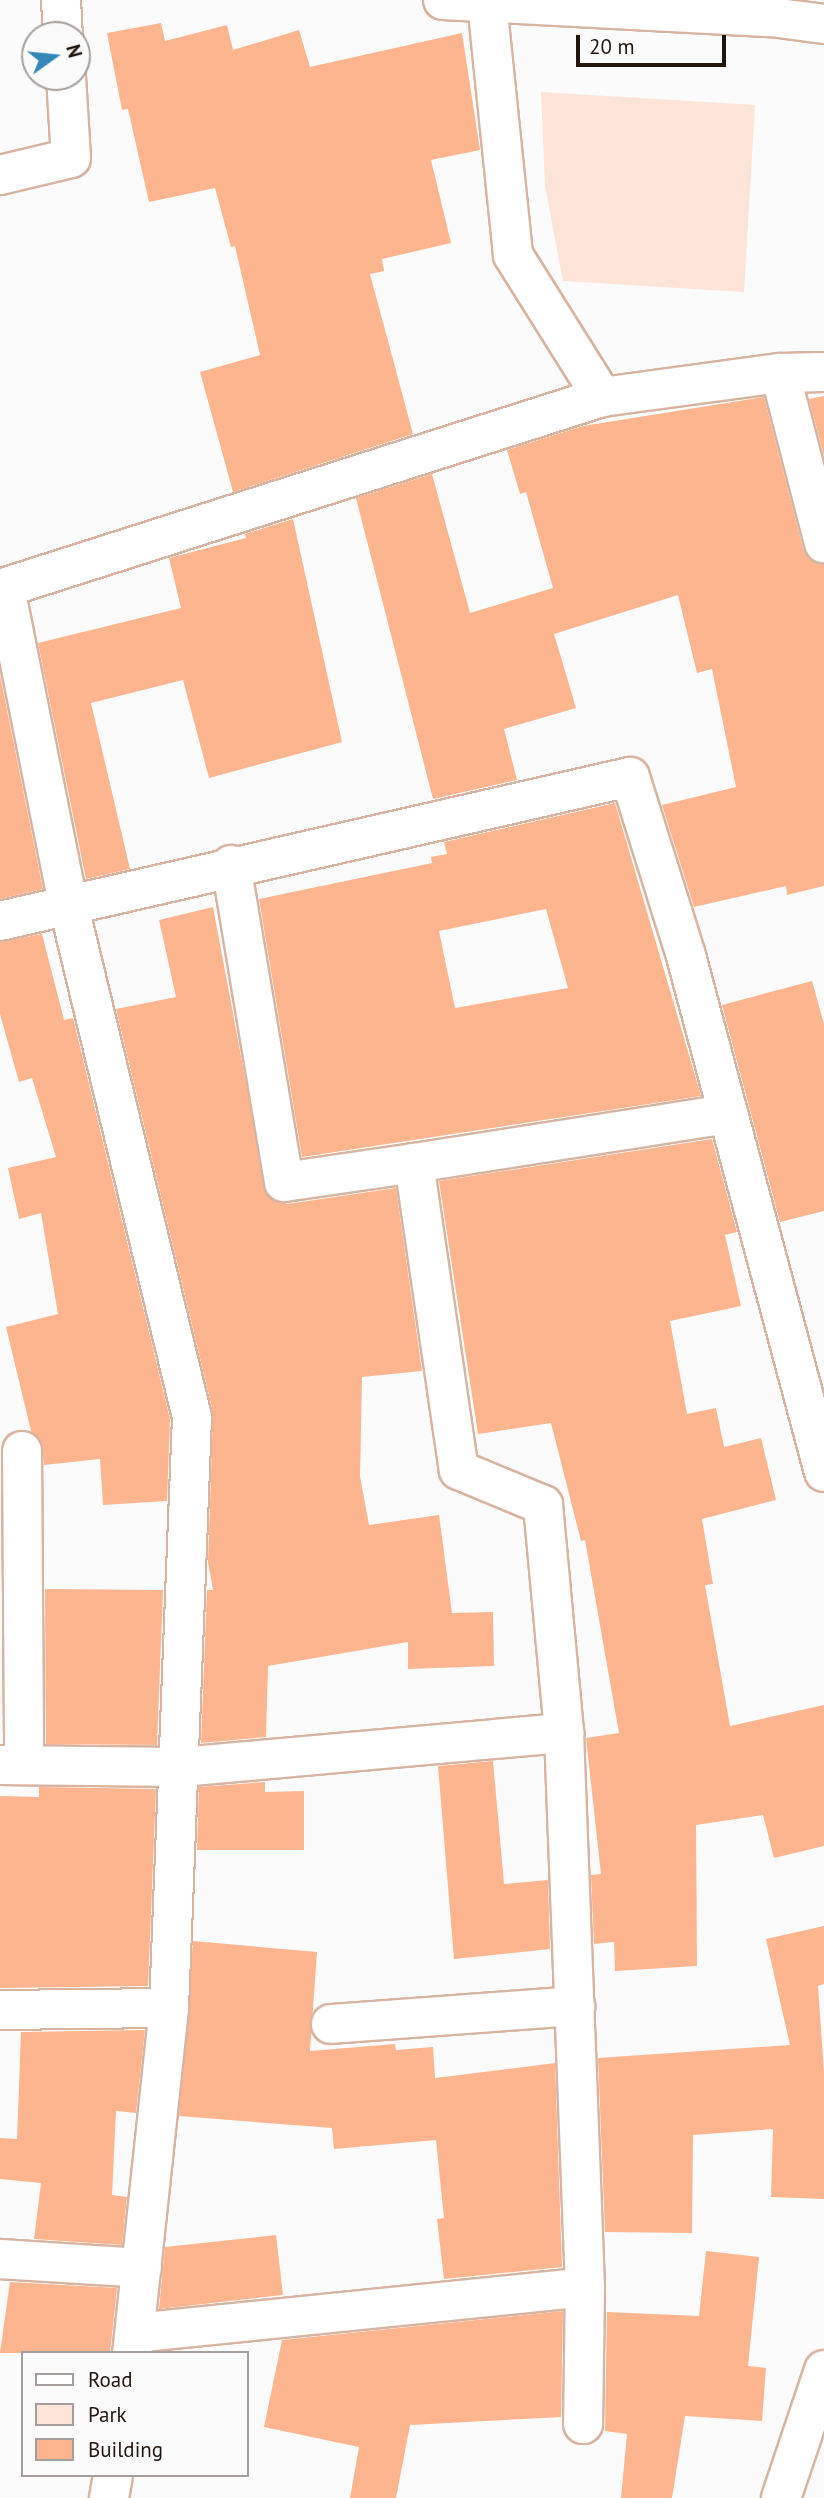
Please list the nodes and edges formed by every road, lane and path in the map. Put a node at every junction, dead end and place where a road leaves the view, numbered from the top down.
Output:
1 (61, 0) edge
2 (443, 0) edge
3 (486, 3) junction
4 (770, 8) edge
5 (62, 21) edge
6 (824, 24) edge
7 (67, 91) edge
8 (0, 175) edge
9 (824, 372) edge
10 (780, 373) junction
11 (602, 397) junction
12 (824, 543) edge
13 (2, 588) edge
14 (231, 865) junction
15 (68, 903) junction
16 (0, 920) edge
17 (728, 1114) junction
18 (414, 1163) junction
19 (22, 1451) dead end
20 (824, 1472) edge
21 (564, 1732) junction
22 (12, 1765) edge
23 (181, 1767) junction
24 (575, 2006) junction
25 (169, 2008) junction
26 (0, 2010) edge
27 (331, 2024) dead end
28 (0, 2259) edge
29 (142, 2268) junction
30 (585, 2287) junction
31 (134, 2343) edge
32 (824, 2370) edge
33 (583, 2424) dead end
34 (816, 2424) edge
35 (113, 2477) edge
36 (109, 2498) edge
37 (781, 2498) edge

1 - 5 street
2 - 3 street
3 - 4 street
3 - 11 street
4 - 6 street
7 - 8 street
9 - 10 street
10 - 11 street
10 - 12 street
11 - 13 street
13 - 15 street
14 - 15 street
14 - 17 street
14 - 18 street
15 - 16 street
15 - 23 street
17 - 18 street
17 - 20 street
18 - 21 street
19 - 22 street
21 - 23 street
21 - 24 street
22 - 23 street
23 - 25 street
24 - 27 street
24 - 30 street
25 - 26 street
25 - 29 street
28 - 29 street
29 - 31 street
30 - 31 street
30 - 33 street
32 - 34 street
34 - 37 street
35 - 36 street

